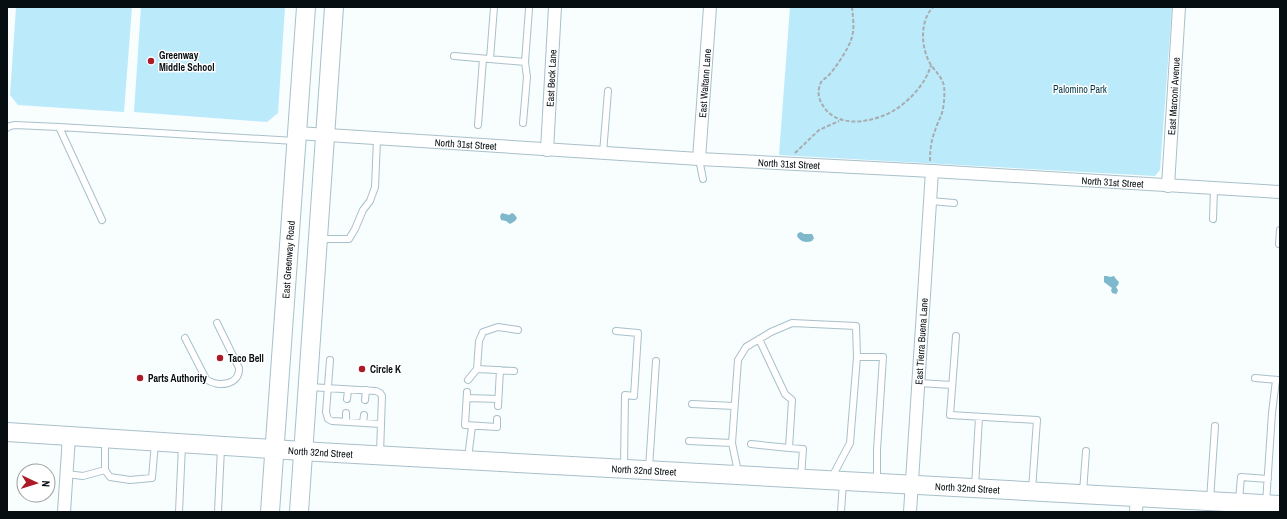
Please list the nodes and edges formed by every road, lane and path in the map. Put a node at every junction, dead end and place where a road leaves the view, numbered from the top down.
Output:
1 (306, 7) edge
2 (334, 7) edge
3 (494, 7) edge
4 (556, 7) edge
5 (710, 7) edge
6 (852, 7) edge
7 (933, 7) edge
8 (1179, 7) edge
9 (529, 9) dead end
10 (454, 56) dead end
11 (487, 59) junction
12 (525, 62) junction
13 (931, 65) junction
14 (608, 91) dead end
15 (840, 120) junction
16 (523, 123) dead end
17 (478, 125) dead end
18 (59, 127) junction
19 (7, 128) edge
20 (325, 136) junction
21 (297, 137) junction
22 (377, 139) junction
23 (547, 150) junction
24 (603, 153) junction
25 (794, 154) dead end
26 (699, 159) junction
27 (931, 167) junction
28 (703, 179) dead end
29 (1168, 186) junction
30 (1214, 189) junction
31 (1280, 192) edge
32 (930, 201) junction
33 (954, 202) dead end
34 (1213, 219) dead end
35 (102, 220) dead end
36 (1280, 230) edge
37 (318, 239) junction
38 (1279, 244) edge
39 (287, 274) junction
40 (315, 276) junction
41 (217, 323) dead end
42 (518, 330) dead end
43 (616, 331) dead end
44 (956, 336) dead end
45 (185, 338) dead end
46 (759, 339) junction
47 (857, 357) junction
48 (330, 360) dead end
49 (656, 361) dead end
50 (477, 369) junction
51 (500, 370) junction
52 (514, 371) dead end
53 (1255, 378) dead end
54 (468, 380) dead end
55 (1278, 380) edge
56 (919, 383) junction
57 (952, 385) junction
58 (308, 387) junction
59 (328, 388) junction
60 (348, 390) junction
61 (366, 390) junction
62 (347, 399) dead end
63 (365, 400) dead end
64 (692, 404) dead end
65 (734, 406) junction
66 (346, 414) dead end
67 (364, 414) dead end
68 (979, 417) junction
69 (497, 419) dead end
70 (346, 422) junction
71 (363, 423) junction
72 (382, 424) junction
73 (472, 426) junction
74 (1214, 426) dead end
75 (7, 432) edge
76 (69, 436) junction
77 (105, 438) junction
78 (156, 441) junction
79 (689, 441) dead end
80 (182, 443) junction
81 (732, 443) junction
82 (750, 444) dead end
83 (222, 446) junction
84 (789, 448) junction
85 (275, 449) junction
86 (303, 451) junction
87 (1086, 451) dead end
88 (380, 455) junction
89 (467, 460) junction
90 (624, 468) junction
91 (105, 470) junction
92 (649, 470) junction
93 (66, 474) junction
94 (738, 475) junction
95 (801, 478) junction
96 (1268, 479) junction
97 (836, 480) junction
98 (877, 483) junction
99 (912, 484) junction
100 (975, 488) junction
101 (1032, 491) junction
102 (1083, 494) junction
103 (1210, 501) junction
104 (1239, 502) junction
105 (1136, 504) edge
106 (1273, 504) edge
107 (64, 512) edge
108 (179, 512) edge
109 (218, 512) edge
110 (270, 512) edge
111 (299, 512) edge
112 (841, 512) edge
113 (910, 512) edge

1 - 21 main road, East Greenway Road
2 - 20 main road
3 - 11 lane
4 - 23 street, East Beck Lane
5 - 26 street, East Waltann Lane
6 - 15 path
7 - 13 path
8 - 29 street, East Marconi Avenue
9 - 12 lane
10 - 11 lane
11 - 12 lane
11 - 17 lane
12 - 16 lane
13 - 15 path
13 - 27 path
14 - 24 lane
15 - 25 path
18 - 19 lane
18 - 21 lane
18 - 35 lane
20 - 21 street, North 31st Street
20 - 22 street, North 31st Street
20 - 37 main road
21 - 39 main road, East Greenway Road
22 - 23 street, North 31st Street
22 - 37 lane
23 - 24 street, North 31st Street
24 - 26 street, North 31st Street
26 - 27 street, North 31st Street
26 - 28 lane
27 - 29 street, North 31st Street
27 - 32 street, East Tierra Buena Lane
29 - 30 street, North 31st Street
30 - 31 street, North 31st Street
30 - 34 lane
32 - 33 lane
32 - 56 street, East Tierra Buena Lane
36 - 38 lane
37 - 40 main road
39 - 40 main road
39 - 85 main road, East Greenway Road
40 - 58 main road
41 - 45 lane
42 - 50 lane
43 - 90 lane
44 - 57 lane
46 - 47 lane
46 - 65 lane
46 - 84 lane
47 - 97 lane
47 - 98 lane
48 - 59 lane
49 - 92 lane
50 - 51 lane
50 - 54 lane
51 - 52 lane
51 - 73 lane
53 - 55 lane
55 - 96 lane
56 - 57 lane
56 - 99 street, East Tierra Buena Lane
57 - 68 lane
58 - 59 lane
58 - 86 main road
59 - 60 lane
59 - 70 lane
60 - 61 lane
60 - 62 lane
61 - 63 lane
61 - 72 lane
64 - 65 lane
65 - 81 lane
66 - 70 lane
67 - 71 lane
68 - 100 lane
68 - 101 lane
69 - 73 lane
70 - 71 lane
71 - 72 lane
72 - 88 lane
73 - 89 lane
74 - 103 lane
75 - 76 main road, North 32nd Street
76 - 77 main road, North 32nd Street
76 - 93 street
77 - 78 main road, North 32nd Street
77 - 91 lane
78 - 80 main road, North 32nd Street
78 - 91 lane
79 - 81 lane
80 - 83 main road, North 32nd Street
80 - 108 lane
81 - 94 lane
82 - 84 lane
83 - 85 main road, North 32nd Street
83 - 109 lane
84 - 95 lane
85 - 86 main road, North 32nd Street
85 - 110 main road, East Greenway Road
86 - 88 main road, North 32nd Street
86 - 111 main road
87 - 102 lane
88 - 89 main road, North 32nd Street
89 - 90 main road, North 32nd Street
90 - 92 main road, North 32nd Street
91 - 93 lane
92 - 94 main road, North 32nd Street
93 - 107 street
94 - 95 main road, North 32nd Street
95 - 97 main road, North 32nd Street
96 - 104 lane
96 - 106 lane
97 - 98 main road, North 32nd Street
97 - 112 lane
98 - 99 main road, North 32nd Street
99 - 100 main road, North 32nd Street
99 - 113 street, East Tierra Buena Lane
100 - 101 main road, North 32nd Street
101 - 102 main road, North 32nd Street
102 - 105 main road, North 32nd Street
103 - 104 main road, North 32nd Street
103 - 105 main road, North 32nd Street
104 - 106 main road, North 32nd Street

